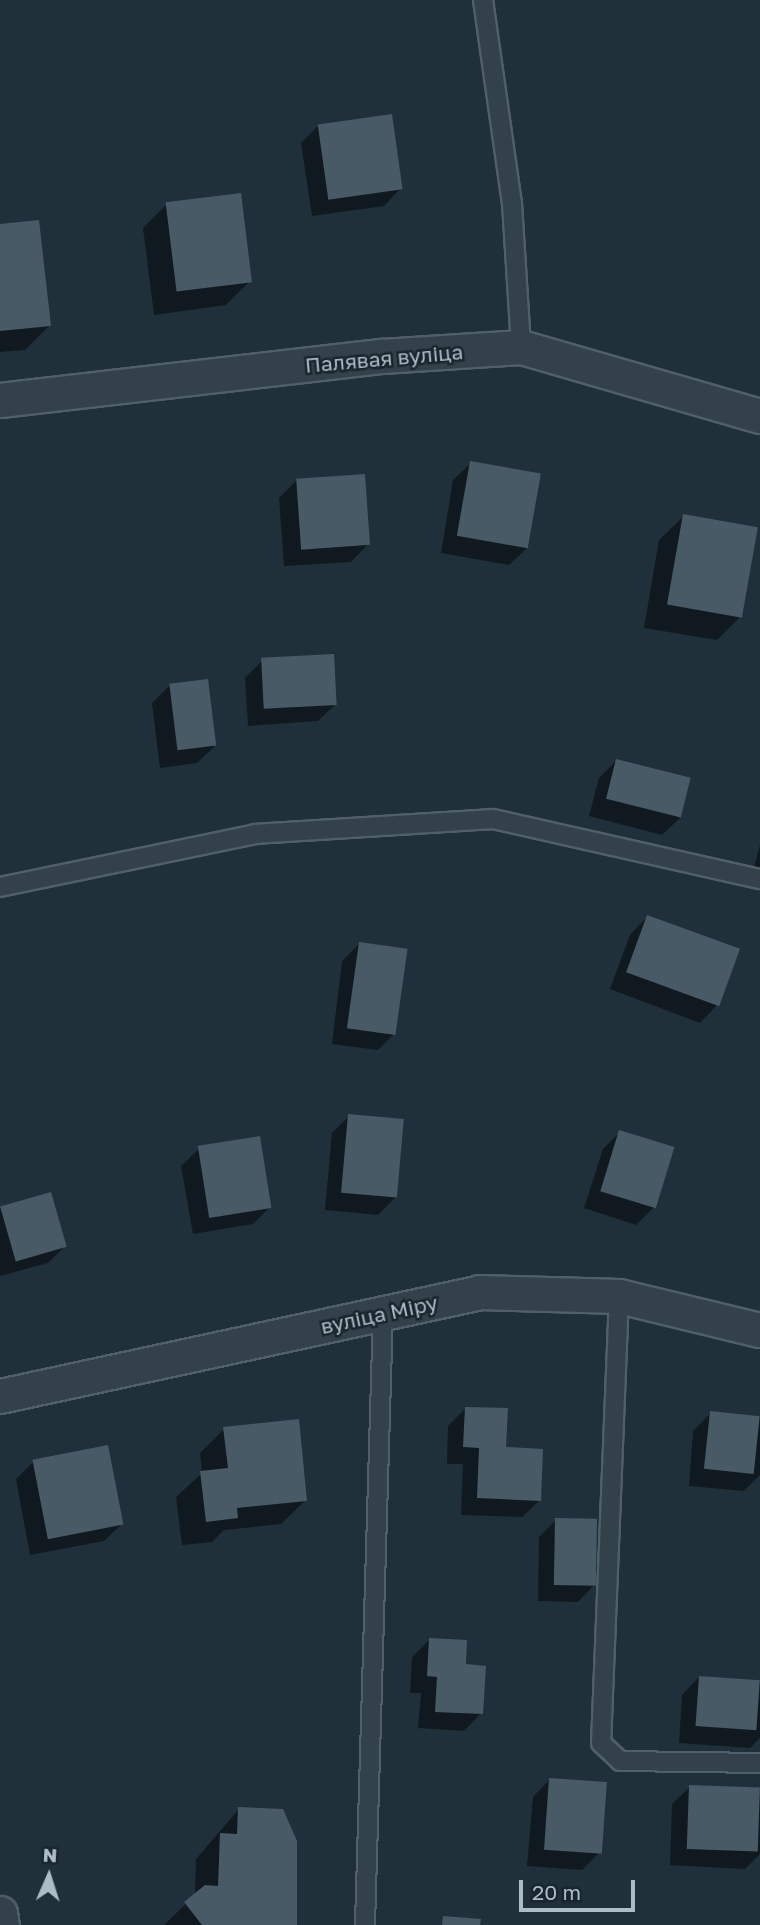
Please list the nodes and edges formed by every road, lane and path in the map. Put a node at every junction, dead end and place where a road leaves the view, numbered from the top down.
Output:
1 (483, 0) edge
2 (521, 347) junction
3 (0, 400) edge
4 (760, 416) edge
5 (760, 879) edge
6 (0, 887) edge
7 (619, 1296) junction
8 (383, 1313) junction
9 (760, 1330) edge
10 (0, 1396) edge
11 (760, 1763) edge
12 (0, 1913) edge
13 (2, 1925) edge
14 (365, 1925) edge

1 - 2 lane
2 - 3 street, Палявая вуліца
2 - 4 street, Палявая вуліца
5 - 6 lane
7 - 8 street, вуліца Міру
7 - 9 street, вуліца Міру
7 - 11 lane
8 - 10 street, вуліца Міру
8 - 14 lane
12 - 13 street

